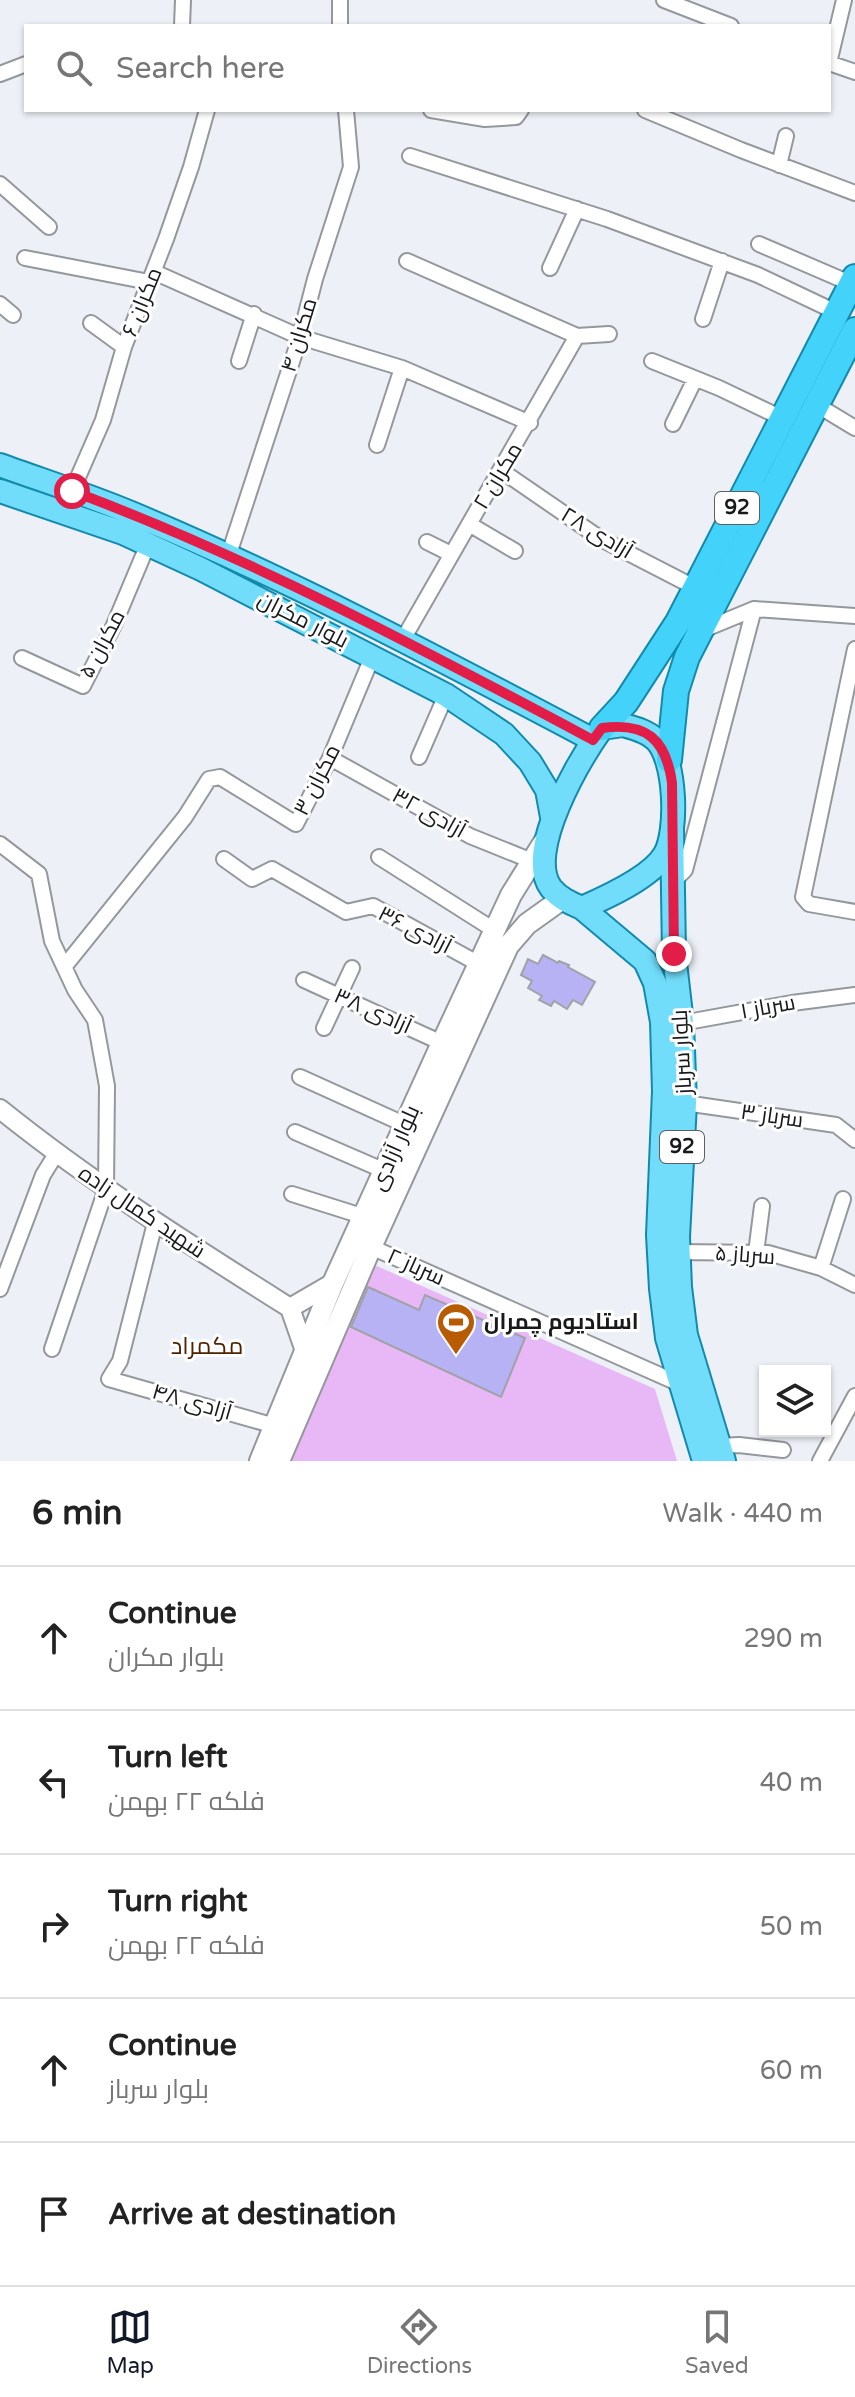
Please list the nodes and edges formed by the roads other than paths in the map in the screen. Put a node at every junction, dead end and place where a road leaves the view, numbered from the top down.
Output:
1 (183, 0) edge
2 (340, 0) edge
3 (664, 0) edge
4 (844, 0) edge
5 (182, 24) edge
6 (340, 24) edge
7 (726, 24) edge
8 (831, 55) edge
9 (831, 64) edge
10 (24, 66) edge
11 (855, 72) edge
12 (0, 74) edge
13 (206, 112) edge
14 (346, 112) edge
15 (443, 112) edge
16 (520, 112) edge
17 (650, 112) edge
18 (786, 136) dead end
19 (410, 156) dead end
20 (779, 165) junction
21 (0, 184) edge
22 (855, 193) edge
23 (577, 209) junction
24 (49, 227) dead end
25 (759, 244) dead end
26 (25, 258) dead end
27 (407, 261) dead end
28 (722, 261) junction
29 (550, 268) dead end
30 (152, 277) junction
31 (854, 280) edge
32 (0, 304) edge
33 (254, 314) junction
34 (13, 315) dead end
35 (703, 319) dead end
36 (846, 322) edge
37 (91, 323) dead end
38 (609, 334) dead end
39 (577, 336) junction
40 (300, 337) junction
41 (124, 347) junction
42 (239, 361) dead end
43 (652, 361) dead end
44 (402, 368) junction
45 (695, 379) junction
46 (817, 405) junction
47 (784, 419) junction
48 (530, 423) junction
49 (673, 424) dead end
50 (855, 428) edge
51 (377, 445) dead end
52 (0, 465) edge
53 (502, 471) junction
54 (0, 491) edge
55 (72, 491) junction
56 (469, 524) junction
57 (427, 542) dead end
58 (148, 544) junction
59 (515, 551) dead end
60 (451, 554) junction
61 (228, 557) junction
62 (696, 588) junction
63 (754, 609) junction
64 (855, 616) edge
65 (699, 632) junction
66 (402, 641) junction
67 (855, 649) edge
68 (373, 655) junction
69 (22, 658) dead end
70 (482, 682) junction
71 (455, 701) junction
72 (597, 734) junction
73 (419, 757) dead end
74 (330, 758) junction
75 (669, 760) junction
76 (552, 817) junction
77 (672, 828) junction
78 (0, 844) edge
79 (538, 851) junction
80 (379, 857) dead end
81 (224, 859) dead end
82 (673, 882) junction
83 (572, 904) junction
84 (855, 912) edge
85 (494, 930) junction
86 (479, 964) junction
87 (64, 967) junction
88 (352, 968) dead end
89 (304, 980) dead end
90 (855, 995) edge
91 (340, 996) junction
92 (682, 1023) junction
93 (324, 1028) dead end
94 (442, 1043) junction
95 (300, 1077) dead end
96 (685, 1103) junction
97 (0, 1109) edge
98 (406, 1125) junction
99 (295, 1132) dead end
100 (855, 1140) edge
101 (56, 1154) junction
102 (385, 1171) junction
103 (106, 1189) junction
104 (292, 1194) dead end
105 (843, 1199) dead end
106 (762, 1206) dead end
107 (365, 1217) junction
108 (155, 1223) junction
109 (371, 1247) junction
110 (678, 1252) junction
111 (756, 1253) junction
112 (821, 1268) junction
113 (333, 1283) junction
114 (855, 1285) edge
115 (0, 1289) edge
116 (290, 1308) junction
117 (52, 1349) dead end
118 (305, 1351) junction
119 (680, 1384) junction
120 (855, 1396) edge
121 (275, 1426) junction
122 (783, 1450) dead end
123 (716, 1456) edge
124 (260, 1461) edge
125 (279, 1461) edge
126 (820, 1461) edge

1 - 5 street
2 - 6 street
3 - 7 street
4 - 8 street
9 - 11 street
10 - 12 street
13 - 30 street, مکران ۶
14 - 40 street, مکران ۴
15 - 16 street
17 - 20 street
18 - 20 street
19 - 23 street
20 - 22 street
21 - 24 street
23 - 28 street
23 - 29 street
25 - 31 street
26 - 30 street
27 - 39 street
28 - 35 street
28 - 36 street
30 - 33 street
30 - 41 street, مکران ۶
31 - 36 highway, 92
32 - 34 street
33 - 40 street
33 - 42 street
36 - 46 highway, 92
36 - 47 highway, 92
37 - 41 street
38 - 39 street
39 - 48 street, مکران ۲
40 - 44 street
40 - 61 street, مکران ۴
41 - 55 street, مکران ۶
43 - 45 street
44 - 48 street
44 - 51 street
45 - 47 street
45 - 49 street
46 - 50 street
46 - 65 highway, 92
47 - 62 highway, 92
48 - 53 street, مکران ۲
52 - 55 main road, بلوار مکران
53 - 56 street, مکران ۲
53 - 62 street, آزادی ۲۸
54 - 58 main road, بلوار مکران
55 - 61 main road, بلوار مکران
56 - 59 street
56 - 60 street, مکران ۲
57 - 60 street
58 - 68 main road, بلوار مکران
58 - 69 street, مکران ۵
60 - 66 street, مکران ۲
61 - 66 main road, بلوار مکران
62 - 72 highway, 92
63 - 64 street
63 - 65 street
63 - 82 street
65 - 75 highway, 92
66 - 70 main road, بلوار مکران
67 - 84 street
68 - 71 main road, بلوار مکران
68 - 74 street, مکران ۳
70 - 71 main road
70 - 72 main road, بلوار مکران
71 - 73 street
71 - 76 main road, بلوار مکران
72 - 75 main road
72 - 76 main road, 92
74 - 79 street, آزادی ۳۲
74 - 87 street, مکران ۳
75 - 77 main road, 92
76 - 79 main road, 92
77 - 82 main road, بلوار سرباز / 92
77 - 83 main road, 92
78 - 87 street
79 - 83 main road, 92
79 - 85 main road, بلوار آزادی
80 - 85 street
81 - 86 street, آزادی ۳۶
82 - 92 main road, بلوار سرباز / 92
83 - 109 main road, بلوار آزادی
83 - 119 main road, بلوار سرباز / 92
85 - 86 main road, بلوار آزادی
86 - 94 main road, بلوار آزادی
87 - 103 street
88 - 91 street
89 - 91 street, آزادی ۳۸
90 - 92 street, سرباز ۱
91 - 93 street
91 - 94 street, آزادی ۳۸
92 - 96 main road, بلوار سرباز / 92
94 - 98 main road, بلوار آزادی
95 - 98 street
96 - 100 street, سرباز ۳
96 - 110 main road, بلوار سرباز / 92
97 - 101 street, شهید کمال زاده
98 - 102 main road, بلوار آزادی
99 - 102 street
101 - 103 street, شهید کمال زاده
101 - 115 street
102 - 107 main road, بلوار آزادی
103 - 108 street, شهید کمال زاده
103 - 117 street
104 - 107 street
105 - 112 street
106 - 111 street
107 - 113 main road, بلوار آزادی
108 - 116 street, شهید کمال زاده
108 - 121 street, آزادی ۴۸
109 - 119 street, سرباز ۲
109 - 125 main road, بلوار آزادی
110 - 111 street, سرباز ۵
110 - 123 main road, بلوار سرباز / 92
111 - 112 street, سرباز ۵
112 - 114 street, سرباز ۵
113 - 116 street
113 - 118 main road, بلوار آزادی
116 - 118 street
118 - 121 main road, بلوار آزادی
119 - 123 main road, بلوار سرباز / 92
120 - 126 street
121 - 124 main road, بلوار آزادی
122 - 123 street

